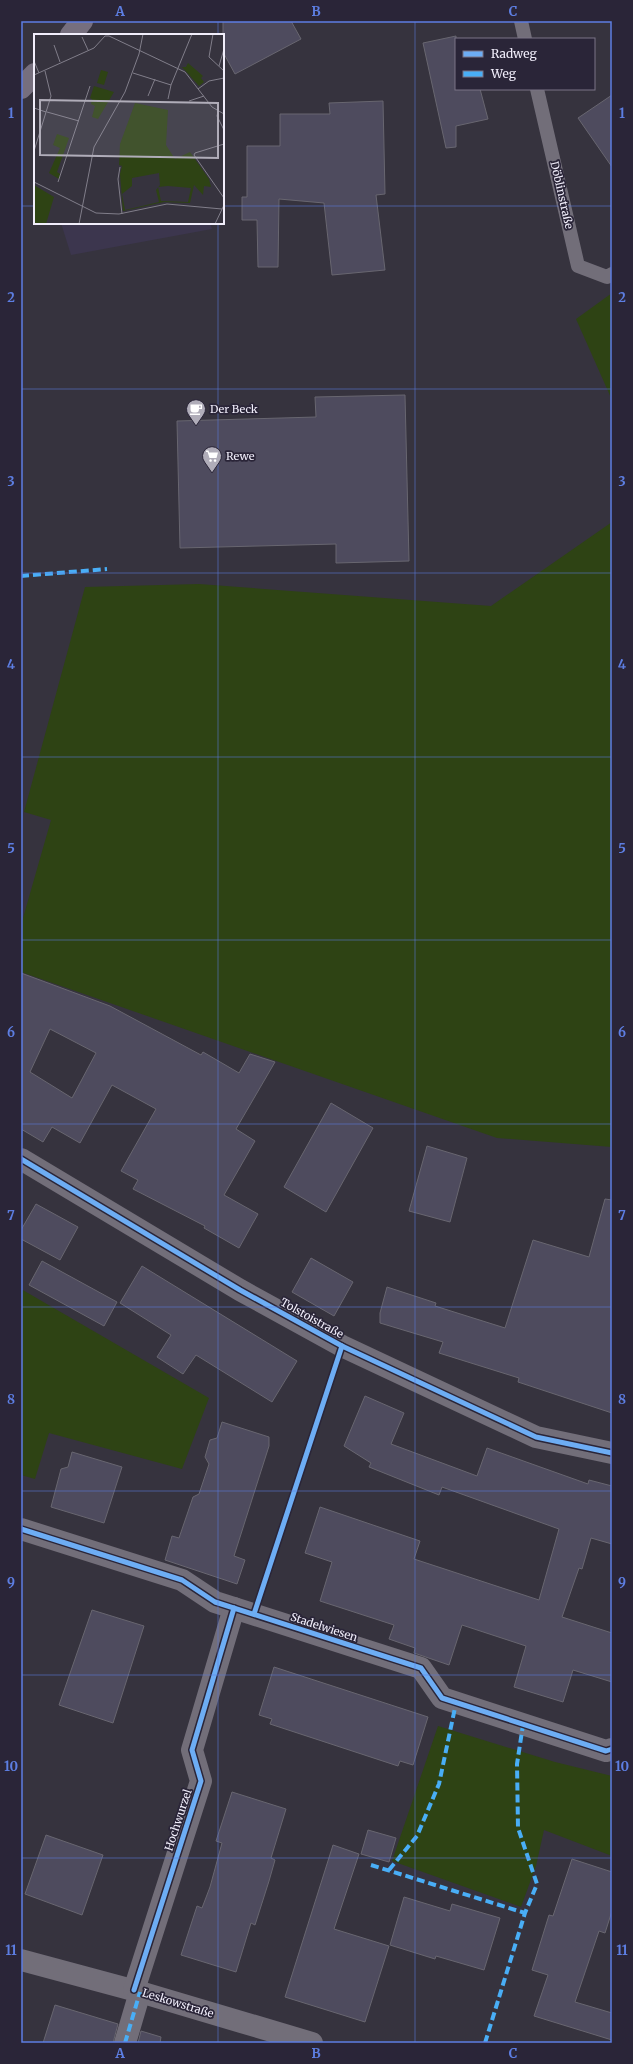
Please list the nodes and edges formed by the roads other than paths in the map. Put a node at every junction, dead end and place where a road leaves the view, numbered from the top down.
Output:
1 (82, 21) edge
2 (521, 21) edge
3 (72, 34) edge
4 (525, 38) edge
5 (34, 75) edge
6 (21, 88) edge
7 (537, 90) edge
8 (612, 274) edge
9 (21, 1159) edge
10 (612, 1453) edge
11 (21, 1529) edge
12 (234, 1608) junction
13 (612, 1749) edge
14 (21, 1960) edge
15 (137, 1991) junction
16 (125, 2043) edge
17 (312, 2043) edge

1 - 3 main road
2 - 4 lane
5 - 6 main road
7 - 8 lane, Döblinstraße
9 - 10 street, Tolstoistraße
11 - 12 street, Stadelwiesen
12 - 13 street, Stadelwiesen
12 - 15 street, Hochwurzel
14 - 15 street, Leskowstraße
15 - 16 street, Hochwurzel
15 - 17 street, Leskowstraße

